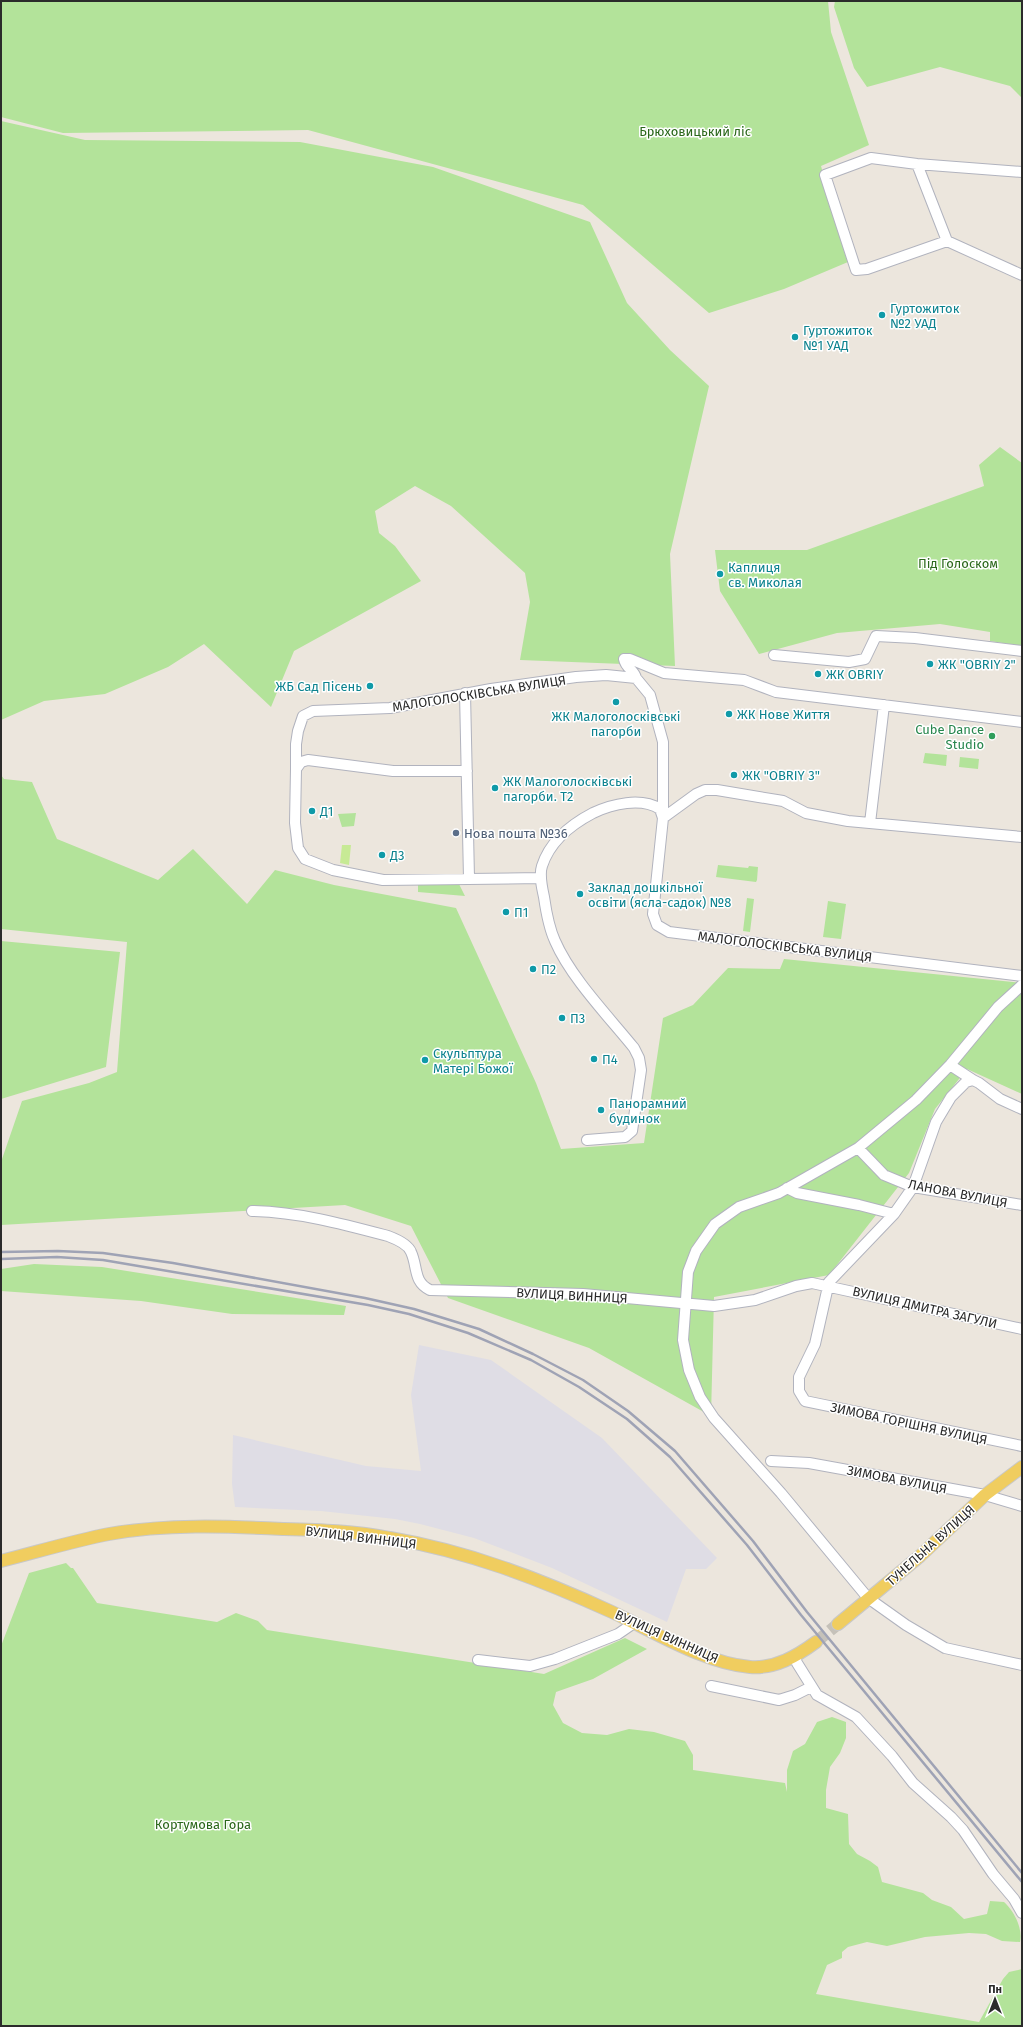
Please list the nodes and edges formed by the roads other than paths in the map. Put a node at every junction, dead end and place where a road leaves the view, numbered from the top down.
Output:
1 (917, 164) junction
2 (1022, 172) edge
3 (947, 241) junction
4 (1022, 276) edge
5 (1022, 651) edge
6 (774, 655) dead end
7 (636, 678) junction
8 (464, 693) junction
9 (884, 705) junction
10 (1022, 722) edge
11 (296, 769) junction
12 (467, 771) junction
13 (663, 818) junction
14 (870, 823) junction
15 (1022, 837) edge
16 (469, 878) junction
17 (541, 878) junction
18 (1022, 976) edge
19 (1022, 985) edge
20 (950, 1065) junction
21 (973, 1080) junction
22 (1022, 1109) edge
23 (587, 1140) dead end
24 (858, 1148) junction
25 (913, 1187) junction
26 (787, 1188) junction
27 (1022, 1205) edge
28 (252, 1211) dead end
29 (894, 1214) junction
30 (828, 1285) junction
31 (686, 1302) junction
32 (1022, 1329) edge
33 (1022, 1446) edge
34 (771, 1462) dead end
35 (1022, 1467) edge
36 (985, 1495) junction
37 (1022, 1506) edge
38 (1, 1561) edge
39 (868, 1598) junction
40 (634, 1623) junction
41 (838, 1624) tunnel mouth
42 (816, 1642) tunnel mouth
43 (795, 1657) junction
44 (478, 1660) dead end
45 (1022, 1665) edge
46 (711, 1686) dead end
47 (811, 1687) junction
48 (1022, 1913) edge

1 - 2 street
1 - 3 street
1 - 3 street
3 - 4 street
5 - 6 street
7 - 8 street, МАЛОГОЛОСКІВСЬКА ВУЛИЦЯ
7 - 9 street
7 - 13 street, МАЛОГОЛОСКІВСЬКА ВУЛИЦЯ
8 - 11 street, МАЛОГОЛОСКІВСЬКА ВУЛИЦЯ
8 - 12 street
9 - 10 street
9 - 14 street
11 - 12 street
11 - 16 street, МАЛОГОЛОСКІВСЬКА ВУЛИЦЯ
12 - 16 street
13 - 14 street
13 - 17 street
13 - 18 street, МАЛОГОЛОСКІВСЬКА ВУЛИЦЯ
14 - 15 street
16 - 17 street, МАЛОГОЛОСКІВСЬКА ВУЛИЦЯ
17 - 23 street
19 - 20 street
20 - 21 street
20 - 24 street
21 - 22 street
21 - 25 street
24 - 25 street, ЛАНОВА ВУЛИЦЯ
24 - 26 street
25 - 27 street, ЛАНОВА ВУЛИЦЯ
25 - 29 street
26 - 29 street
26 - 31 street
28 - 31 street, ВУЛИЦЯ ВИННИЦЯ
29 - 30 street
30 - 31 street, ВУЛИЦЯ ВИННИЦЯ
30 - 32 street, ВУЛИЦЯ ДМИТРА ЗАГУЛИ
30 - 33 street, ЗИМОВА ГОРІШНЯ ВУЛИЦЯ
31 - 39 street
34 - 36 street, ЗИМОВА ВУЛИЦЯ
35 - 36 main road, ТУНЕЛЬНА ВУЛИЦЯ
36 - 37 street, ЗИМОВА ВУЛИЦЯ
36 - 39 main road, ТУНЕЛЬНА ВУЛИЦЯ
38 - 40 main road, ВУЛИЦЯ ВИННИЦЯ
39 - 41 main road, ТУНЕЛЬНА ВУЛИЦЯ
39 - 45 street
40 - 43 main road, ВУЛИЦЯ ВИННИЦЯ
40 - 44 street
42 - 43 main road
43 - 47 street
46 - 47 street
47 - 48 street

